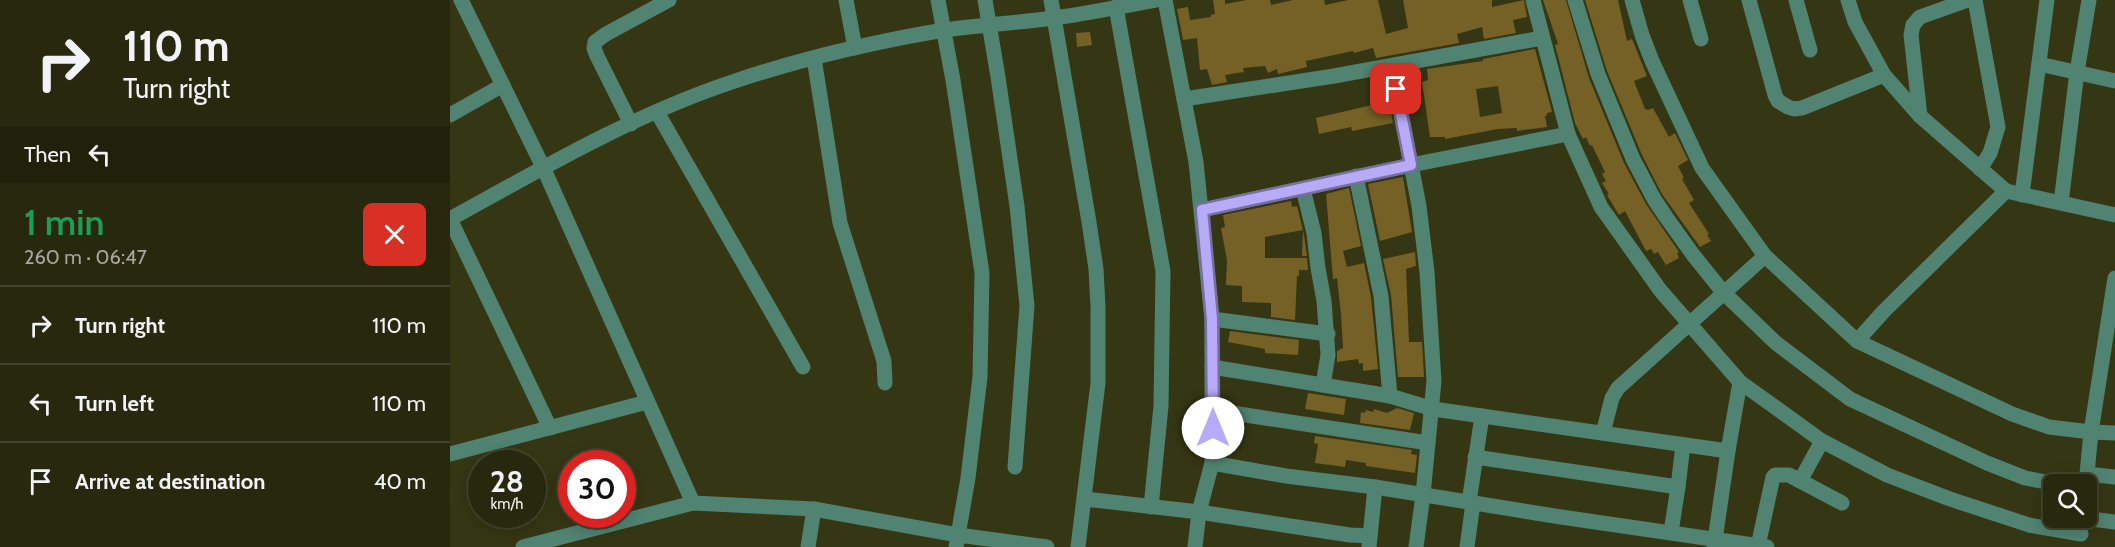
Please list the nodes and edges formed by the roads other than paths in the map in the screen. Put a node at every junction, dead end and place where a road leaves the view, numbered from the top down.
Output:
1 (669, 0) edge
2 (846, 0) edge
3 (938, 0) edge
4 (984, 0) edge
5 (1051, 0) edge
6 (1156, 0) edge
7 (1165, 0) edge
8 (1533, 0) edge
9 (1575, 0) edge
10 (1632, 0) edge
11 (1690, 0) edge
12 (1749, 0) edge
13 (1796, 0) edge
14 (1848, 0) edge
15 (1968, 0) edge
16 (1975, 0) edge
17 (2047, 0) edge
18 (2089, 0) edge
19 (460, 3) edge
20 (1116, 7) junction
21 (1054, 18) junction
22 (989, 25) junction
23 (944, 30) junction
24 (1542, 38) junction
25 (1701, 39) dead end
26 (855, 48) junction
27 (1810, 50) dead end
28 (814, 58) junction
29 (2039, 64) junction
30 (1392, 66) junction
31 (2077, 72) junction
32 (1884, 75) junction
33 (2115, 81) edge
34 (503, 86) junction
35 (1184, 99) junction
36 (657, 112) junction
37 (450, 114) edge
38 (1920, 116) junction
39 (631, 124) junction
40 (1568, 134) junction
41 (1411, 165) junction
42 (543, 167) junction
43 (1980, 169) junction
44 (1356, 176) junction
45 (1303, 189) junction
46 (2006, 192) junction
47 (2022, 195) junction
48 (2061, 203) junction
49 (1202, 210) junction
50 (2115, 215) edge
51 (450, 219) edge
52 (1766, 255) junction
53 (2115, 278) edge
54 (1723, 292) junction
55 (1212, 319) junction
56 (1689, 323) junction
57 (1328, 334) junction
58 (1857, 341) junction
59 (803, 367) dead end
60 (1212, 367) junction
61 (1740, 382) junction
62 (885, 383) dead end
63 (1323, 385) junction
64 (1390, 396) junction
65 (647, 402) junction
66 (1433, 409) junction
67 (1213, 410) junction
68 (1482, 416) junction
69 (550, 428) junction
70 (2091, 432) junction
71 (1603, 433) junction
72 (2115, 433) edge
73 (1822, 441) junction
74 (1428, 443) junction
75 (1683, 445) junction
76 (452, 449) edge
77 (1728, 451) junction
78 (1475, 458) junction
79 (1212, 463) junction
80 (1015, 467) dead end
81 (2087, 474) edge
82 (2115, 477) edge
83 (2097, 478) edge
84 (1800, 481) junction
85 (2043, 481) edge
86 (1375, 487) junction
87 (1678, 487) junction
88 (1424, 495) junction
89 (1085, 499) junction
90 (1842, 502) dead end
91 (693, 503) junction
92 (1471, 503) junction
93 (1151, 507) junction
94 (814, 509) junction
95 (1199, 512) junction
96 (2097, 520) edge
97 (2115, 522) edge
98 (1671, 532) junction
99 (957, 541) edge
100 (1369, 541) edge
101 (2080, 541) edge
102 (1714, 543) edge
103 (1763, 546) edge
104 (522, 547) edge
105 (808, 547) edge
106 (1047, 547) edge
107 (1078, 547) edge
108 (1195, 547) edge
109 (1416, 547) edge
110 (1467, 547) edge

1 - 39 street
2 - 26 street
3 - 23 street
4 - 22 street
5 - 21 street
6 - 20 street
7 - 35 street
8 - 24 street
9 - 54 street
10 - 52 street
11 - 25 street
12 - 32 street
13 - 27 street
14 - 32 street
15 - 38 street
16 - 43 street
17 - 29 street
18 - 31 street
19 - 34 street
20 - 21 street
20 - 93 street
21 - 22 street
21 - 89 street
22 - 23 street
22 - 80 street
23 - 26 street
23 - 99 street
24 - 30 street
24 - 40 street
26 - 28 street
28 - 36 street
28 - 62 street
29 - 31 street
29 - 47 street
30 - 35 street
30 - 41 street
31 - 33 street
31 - 48 street
32 - 38 street
34 - 37 street
34 - 42 street
35 - 49 street
36 - 39 street
36 - 59 street
38 - 43 street
39 - 42 street
40 - 41 street
40 - 56 street
41 - 44 street
41 - 66 street
42 - 51 street
42 - 65 street
43 - 46 street
44 - 45 street
44 - 64 street
45 - 49 street
45 - 57 street
46 - 47 street
46 - 58 street
47 - 48 street
48 - 50 street
49 - 55 street
51 - 69 street
52 - 54 street
52 - 58 street
53 - 70 street
54 - 56 street
54 - 85 street
55 - 57 street
55 - 60 street
56 - 61 street
56 - 71 street
57 - 63 street
58 - 70 street
60 - 63 street
60 - 67 street
61 - 73 street
61 - 77 street
63 - 64 street
64 - 66 street
65 - 69 street
65 - 91 street
66 - 68 street
66 - 74 street
67 - 74 street
67 - 79 street
68 - 71 street
68 - 78 street
69 - 76 street
70 - 72 street
70 - 81 street
71 - 75 street
73 - 84 street
73 - 101 street
74 - 88 street
75 - 77 street
75 - 87 street
77 - 102 street
78 - 87 street
78 - 92 street
79 - 86 street
79 - 95 street
82 - 83 street
84 - 90 street
84 - 103 street
86 - 88 street
86 - 100 street
87 - 98 street
88 - 92 street
88 - 109 street
89 - 93 street
89 - 107 street
91 - 94 street
91 - 104 street
92 - 98 street
92 - 110 street
93 - 95 street
94 - 99 street
94 - 105 street
95 - 100 street
95 - 108 street
96 - 97 street
98 - 102 street
99 - 106 street
102 - 103 street

